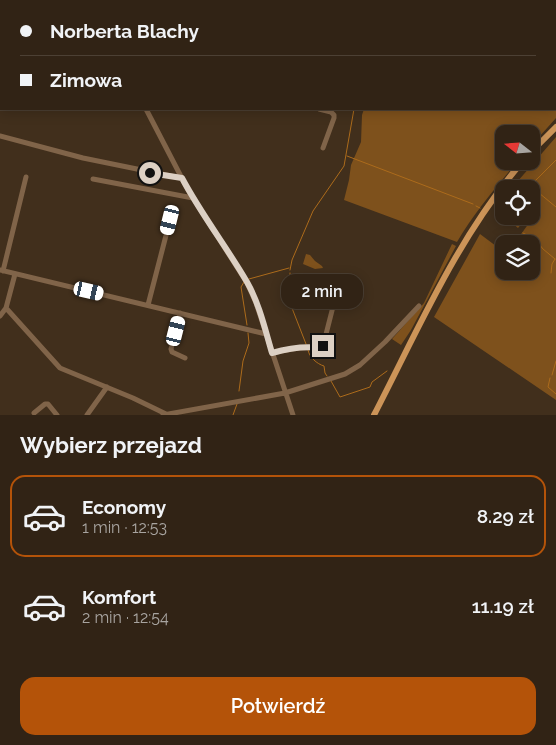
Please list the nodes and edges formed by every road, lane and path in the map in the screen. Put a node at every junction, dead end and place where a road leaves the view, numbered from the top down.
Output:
1 (147, 110) edge
2 (323, 110) edge
3 (556, 127) edge
4 (0, 136) edge
5 (540, 143) edge
6 (323, 148) dead end
7 (516, 170) edge
8 (26, 177) dead end
9 (181, 178) junction
10 (93, 179) dead end
11 (193, 198) junction
12 (170, 220) dead end
13 (2, 271) edge
14 (15, 274) junction
15 (337, 291) dead end
16 (148, 305) junction
17 (419, 306) dead end
18 (6, 308) junction
19 (180, 313) junction
20 (0, 316) edge
21 (266, 334) junction
22 (272, 353) junction
23 (185, 358) dead end
24 (107, 387) junction
25 (285, 393) junction
26 (34, 413) dead end
27 (57, 415) edge
28 (87, 415) edge
29 (164, 415) edge
30 (293, 415) edge
31 (374, 415) edge

1 - 9 street
2 - 6 street
3 - 5 main road
4 - 9 street
7 - 31 main road
8 - 13 street
9 - 11 street
10 - 11 street
11 - 21 street
12 - 16 street
13 - 14 street
14 - 16 street
14 - 18 street
15 - 22 street
16 - 19 street
17 - 25 street
18 - 20 street
18 - 24 street
19 - 21 street
19 - 23 street
21 - 22 street
22 - 25 street
24 - 28 street
24 - 29 street
25 - 29 street
25 - 30 street
26 - 27 street

